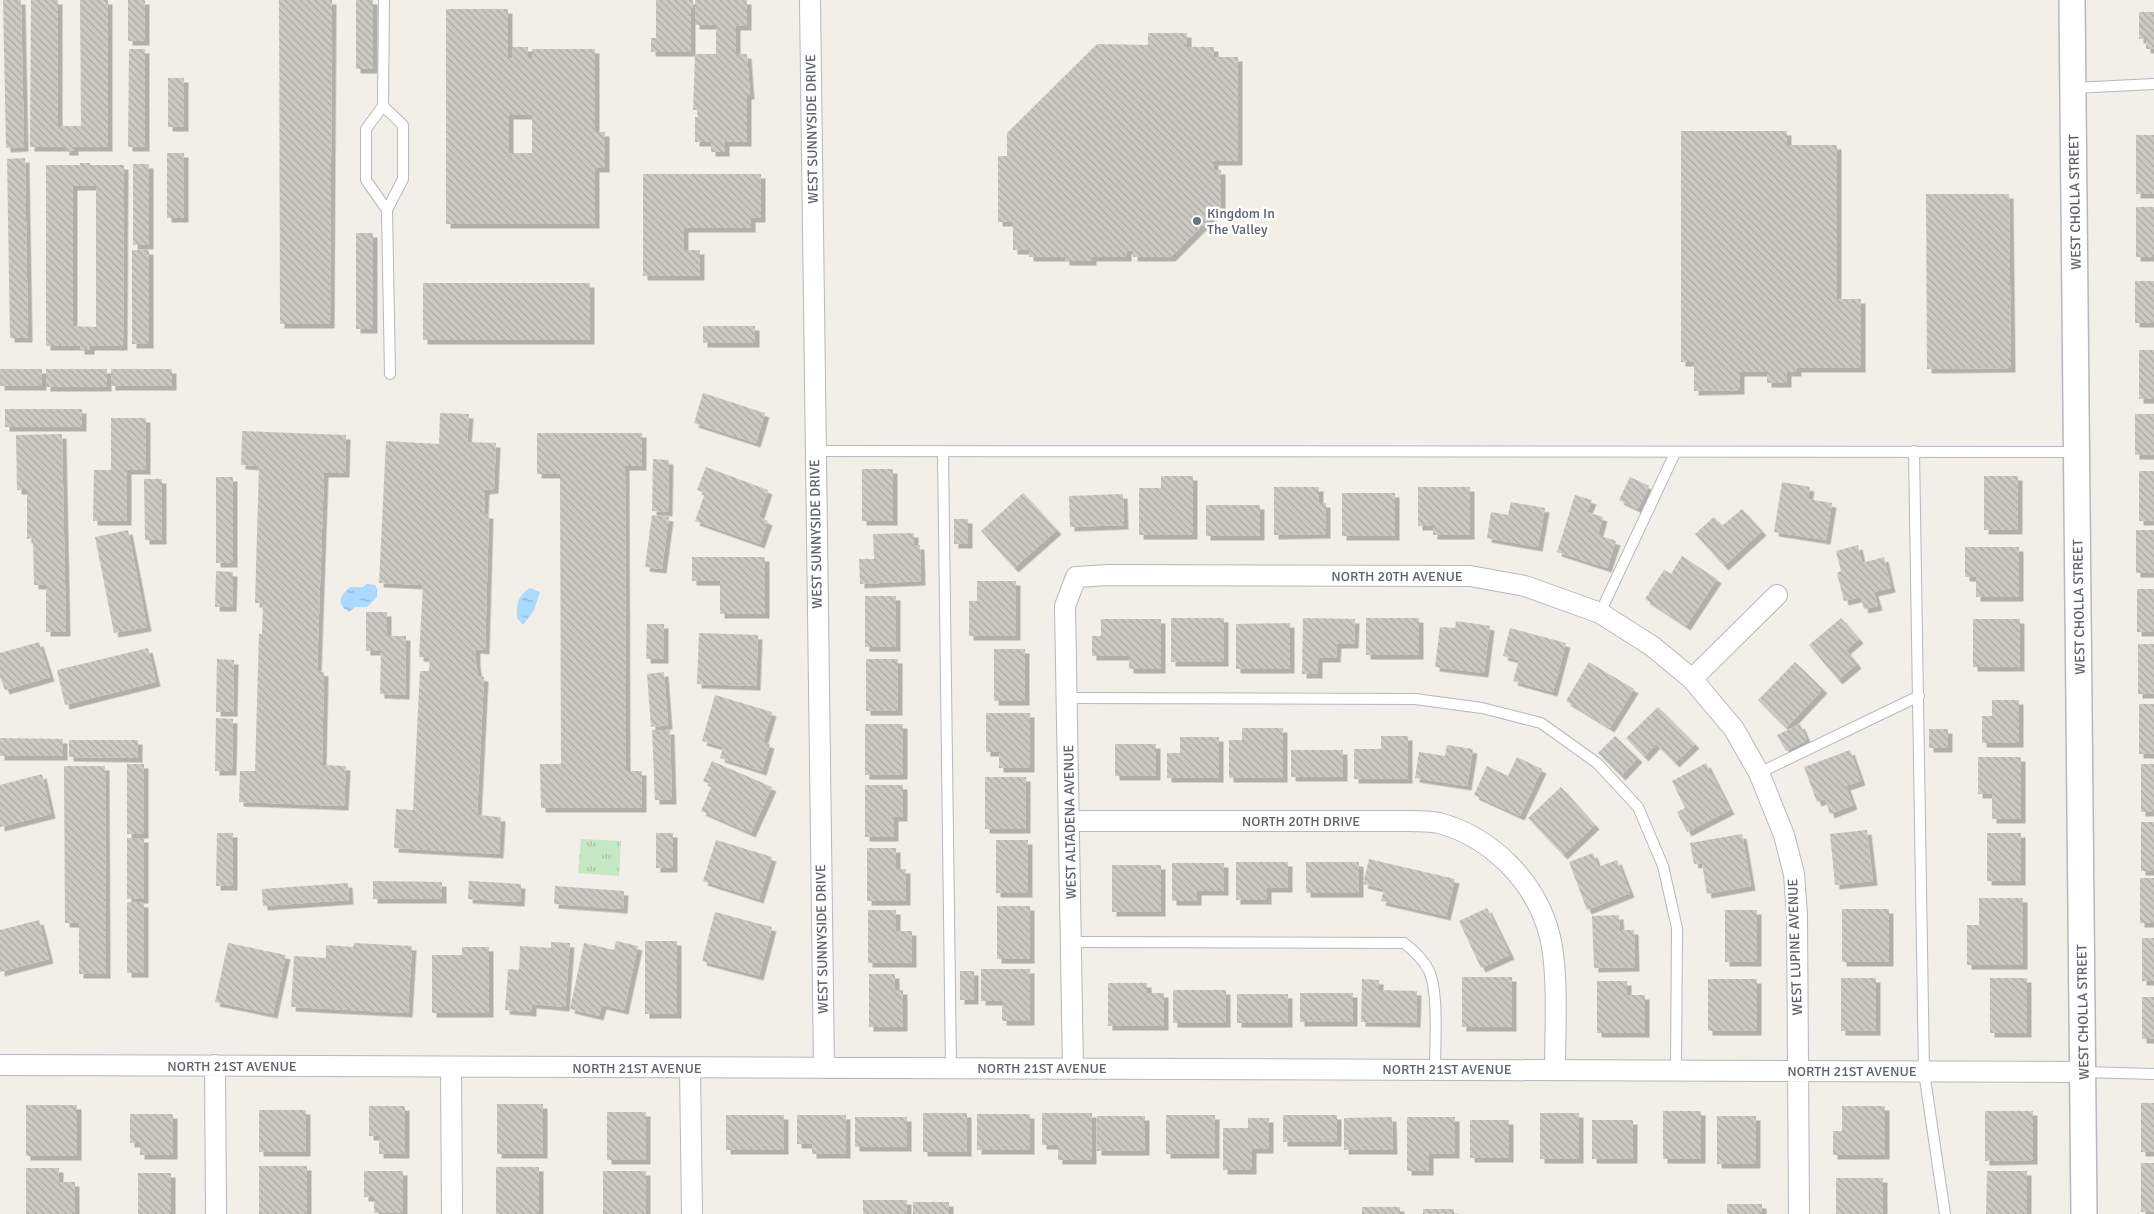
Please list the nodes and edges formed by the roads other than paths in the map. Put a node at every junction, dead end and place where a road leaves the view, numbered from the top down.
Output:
1 (384, 0) edge
2 (810, 0) edge
3 (2072, 0) edge
4 (2154, 84) edge
5 (2074, 88) junction
6 (383, 106) junction
7 (387, 210) junction
8 (390, 374) dead end
9 (815, 451) junction
10 (1914, 451) junction
11 (943, 452) junction
12 (2078, 452) junction
13 (1675, 453) junction
14 (1076, 577) joint
15 (1777, 595) dead end
16 (1600, 613) junction
17 (1692, 679) junction
18 (1919, 696) junction
19 (1068, 698) junction
20 (1759, 773) junction
21 (1070, 822) junction
22 (1071, 942) junction
23 (0, 1065) edge
24 (215, 1065) junction
25 (451, 1067) junction
26 (824, 1068) junction
27 (951, 1068) junction
28 (690, 1069) junction
29 (1073, 1069) junction
30 (1435, 1069) junction
31 (1555, 1070) junction
32 (1676, 1070) junction
33 (1797, 1071) junction
34 (1924, 1072) junction
35 (2084, 1072) junction
36 (2154, 1074) edge
37 (216, 1214) edge
38 (452, 1214) edge
39 (692, 1214) edge
40 (1799, 1214) edge
41 (1945, 1214) edge
42 (2084, 1214) edge

1 - 6 lane
2 - 9 street, WEST SUNNYSIDE DRIVE
3 - 5 street, WEST CHOLLA STREET
4 - 5 lane
5 - 12 street, WEST CHOLLA STREET
6 - 7 lane
6 - 7 lane
7 - 8 lane
9 - 11 lane
9 - 26 street, WEST SUNNYSIDE DRIVE
10 - 12 lane
10 - 13 lane
10 - 18 lane
11 - 13 lane
11 - 27 lane
12 - 35 street, WEST CHOLLA STREET
13 - 16 lane
14 - 16 street, NORTH 20TH AVENUE
14 - 19 street, WEST ALTADENA AVENUE
15 - 17 street
16 - 17 street, NORTH 20TH AVENUE
17 - 20 street, WEST LUPINE AVENUE
18 - 20 lane
18 - 34 lane
19 - 21 street, WEST ALTADENA AVENUE
19 - 32 lane
20 - 33 street, WEST LUPINE AVENUE
21 - 22 street, WEST ALTADENA AVENUE
21 - 31 street, NORTH 20TH DRIVE
22 - 29 street, WEST ALTADENA AVENUE
22 - 30 lane
23 - 24 street, NORTH 21ST AVENUE
24 - 25 street, NORTH 21ST AVENUE
24 - 37 street
25 - 28 street, NORTH 21ST AVENUE
25 - 38 street
26 - 27 street, NORTH 21ST AVENUE
26 - 28 street, NORTH 21ST AVENUE
27 - 29 street, NORTH 21ST AVENUE
28 - 39 street
29 - 30 street, NORTH 21ST AVENUE
30 - 31 street, NORTH 21ST AVENUE
31 - 32 street, NORTH 21ST AVENUE
32 - 33 street, NORTH 21ST AVENUE
33 - 34 street, NORTH 21ST AVENUE
33 - 40 street, WEST LUPINE AVENUE
34 - 35 street, NORTH 21ST AVENUE
34 - 41 lane
35 - 36 lane
35 - 42 street, WEST CHOLLA STREET

